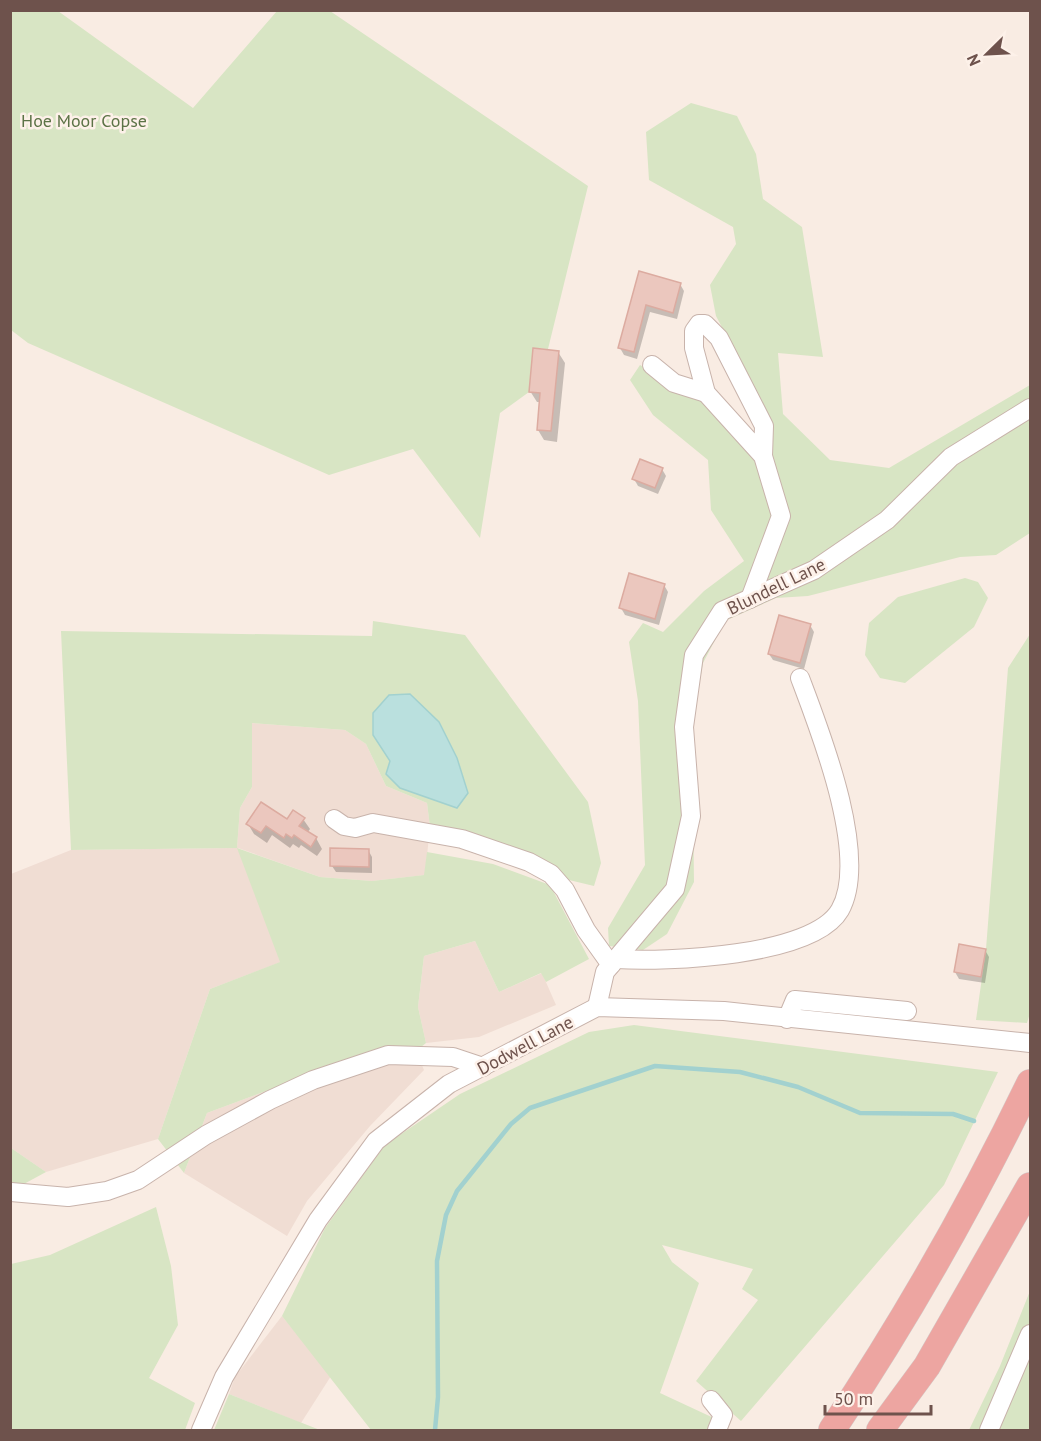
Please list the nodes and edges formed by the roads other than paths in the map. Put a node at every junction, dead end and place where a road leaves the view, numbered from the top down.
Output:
1 (652, 365) dead end
2 (706, 393) junction
3 (1030, 408) edge
4 (763, 456) junction
5 (750, 599) junction
6 (800, 678) dead end
7 (334, 819) dead end
8 (614, 962) junction
9 (597, 1007) junction
10 (907, 1011) dead end
11 (787, 1019) junction
12 (1030, 1043) edge
13 (483, 1067) junction
14 (1030, 1083) edge
15 (1030, 1186) edge
16 (11, 1192) edge
17 (1030, 1334) edge
18 (711, 1400) dead end
19 (201, 1431) edge
20 (717, 1431) edge
21 (832, 1431) edge
22 (880, 1431) edge
23 (989, 1431) edge

1 - 2 street
2 - 4 street
2 - 4 street
3 - 5 street, Blundell Lane
4 - 5 street
5 - 8 street, Blundell Lane
6 - 8 street
7 - 8 street
8 - 9 street, Blundell Lane
9 - 11 street, Dodwell Lane
9 - 13 street, Dodwell Lane
10 - 11 street
11 - 12 street, Dodwell Lane
13 - 16 street
13 - 19 street, Dodwell Lane
14 - 21 highway
15 - 22 highway
17 - 23 street
18 - 20 street

